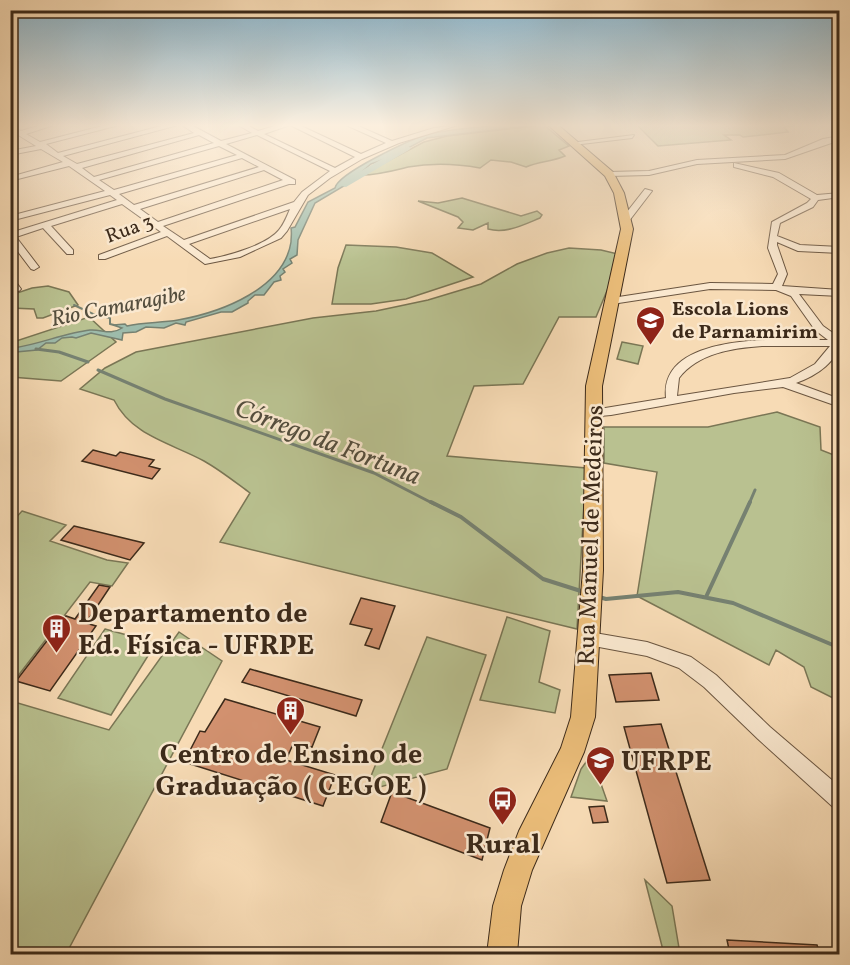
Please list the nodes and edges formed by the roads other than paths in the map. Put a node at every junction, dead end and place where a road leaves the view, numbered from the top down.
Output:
1 (50, 170) edge
2 (80, 170) edge
3 (129, 170) edge
4 (193, 170) edge
5 (257, 170) edge
6 (268, 170) edge
7 (604, 170) edge
8 (660, 170) edge
9 (757, 170) edge
10 (335, 171) edge
11 (609, 174) junction
12 (10, 179) edge
13 (94, 180) junction
14 (289, 181) junction
15 (307, 191) junction
16 (648, 191) dead end
17 (112, 193) junction
18 (840, 195) edge
19 (816, 198) junction
20 (124, 201) junction
21 (296, 204) junction
22 (134, 208) junction
23 (20, 217) junction
24 (10, 219) edge
25 (626, 219) junction
26 (45, 225) junction
27 (156, 225) junction
28 (168, 233) junction
29 (11, 236) edge
30 (773, 237) junction
31 (182, 244) junction
32 (840, 250) edge
33 (70, 252) dead end
34 (102, 257) dead end
35 (34, 267) dead end
36 (776, 287) junction
37 (788, 290) junction
38 (840, 293) edge
39 (612, 301) junction
40 (838, 342) edge
41 (784, 383) junction
42 (672, 402) junction
43 (840, 403) edge
44 (592, 414) junction
45 (589, 639) junction
46 (840, 800) edge
47 (502, 954) edge

1 - 12 street
2 - 13 street
3 - 13 street
4 - 17 street
5 - 22 street
6 - 14 street
7 - 11 main road, Rua Manuel de Medeiros
8 - 11 street
9 - 19 street
10 - 15 street
11 - 25 main road, Rua Manuel de Medeiros
13 - 17 street
14 - 15 street
14 - 27 street
15 - 21 street
16 - 25 street
17 - 20 street
17 - 23 street
18 - 19 street
19 - 30 street
20 - 22 street
20 - 26 street
21 - 31 street
21 - 31 street
22 - 27 street
23 - 24 street
23 - 29 street
25 - 39 main road, Rua Manuel de Medeiros
26 - 29 street
26 - 33 street
27 - 28 street
28 - 31 street
28 - 34 street, Rua 3
29 - 35 street
30 - 32 street
30 - 36 street
36 - 37 street
36 - 39 street
37 - 38 street
37 - 40 street
39 - 44 main road, Rua Manuel de Medeiros
40 - 41 street
40 - 42 street
41 - 42 street
41 - 43 street
42 - 44 street
44 - 45 main road, Rua Manuel de Medeiros
45 - 46 street
45 - 47 main road, Rua Manuel de Medeiros

